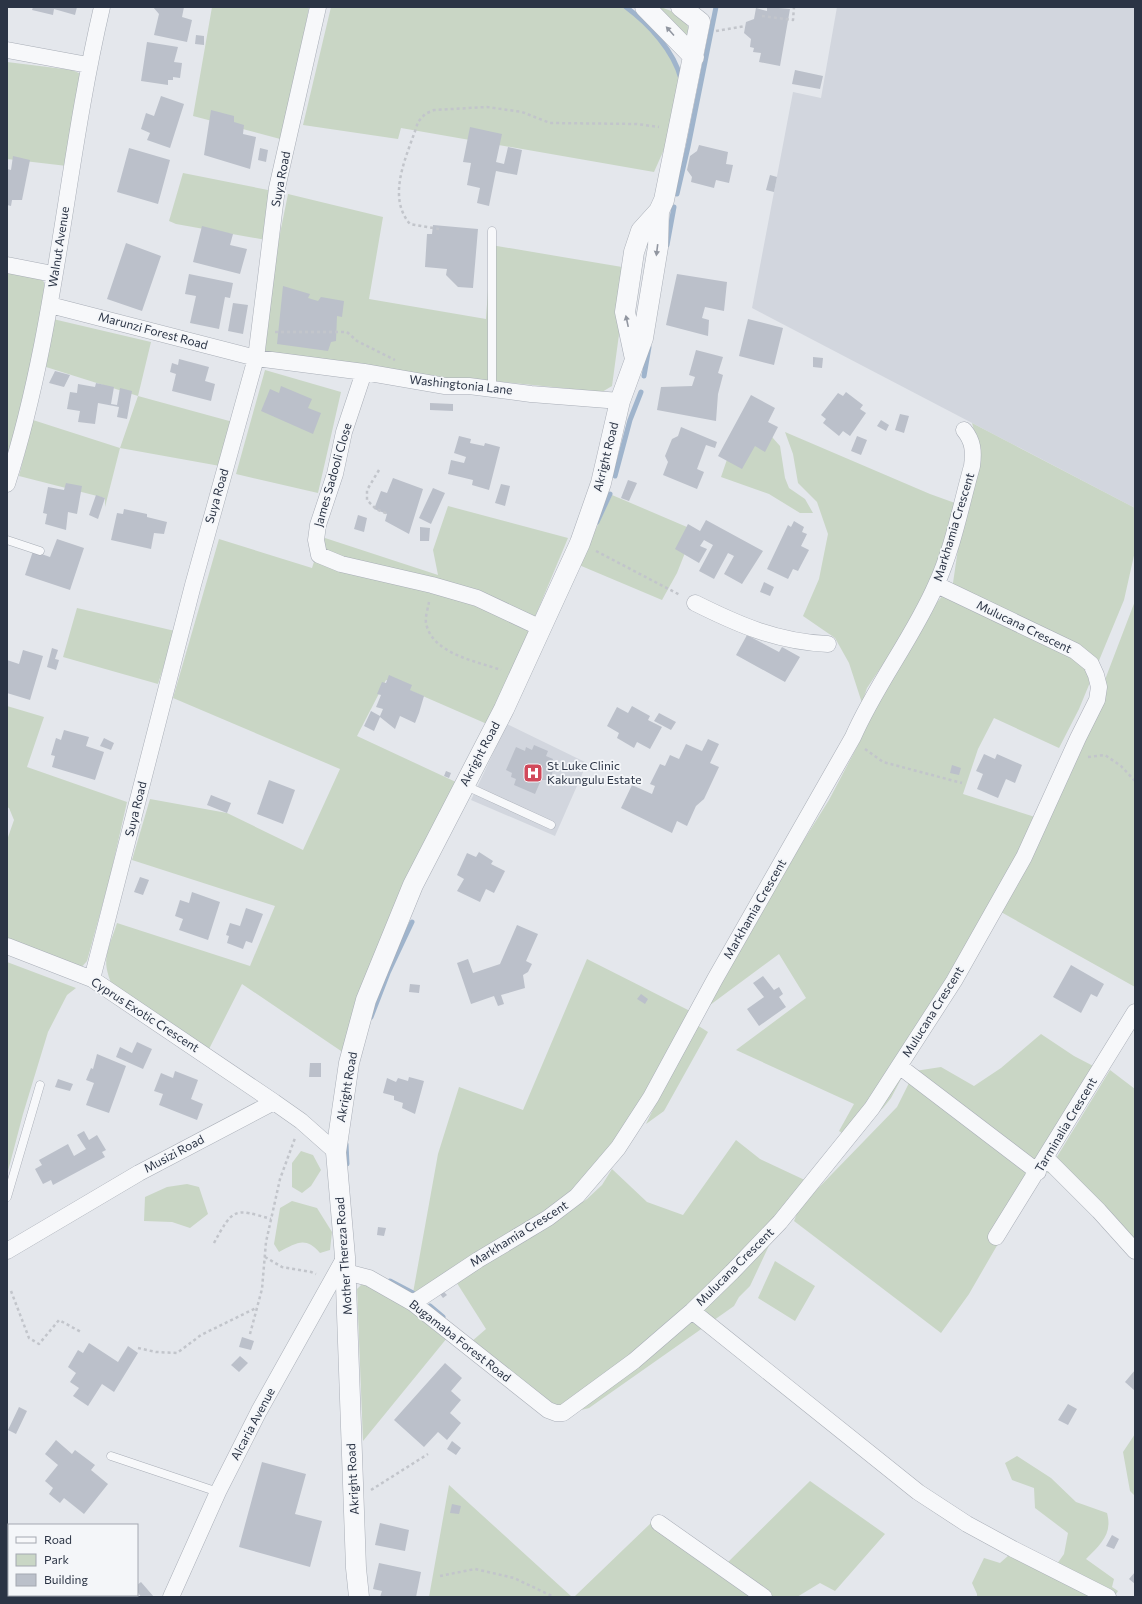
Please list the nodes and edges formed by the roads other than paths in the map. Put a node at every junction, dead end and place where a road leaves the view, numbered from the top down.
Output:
1 (102, 7) edge
2 (318, 7) edge
3 (645, 7) edge
4 (681, 7) edge
5 (705, 20) edge
6 (7, 50) edge
7 (694, 57) junction
8 (88, 65) junction
9 (492, 231) dead end
10 (7, 264) edge
11 (53, 274) junction
12 (50, 304) junction
13 (256, 358) junction
14 (364, 372) junction
15 (492, 388) junction
16 (620, 401) junction
17 (964, 430) dead end
18 (10, 468) edge
19 (7, 484) edge
20 (7, 540) edge
21 (40, 551) dead end
22 (937, 584) junction
23 (695, 603) road end
24 (541, 628) junction
25 (828, 644) dead end
26 (464, 785) junction
27 (551, 825) dead end
28 (7, 946) edge
29 (92, 979) junction
30 (1135, 1012) edge
31 (899, 1066) junction
32 (40, 1085) dead end
33 (274, 1102) junction
34 (336, 1152) junction
35 (1046, 1158) junction
36 (1038, 1172) junction
37 (7, 1197) edge
38 (996, 1237) dead end
39 (7, 1251) edge
40 (1135, 1251) edge
41 (340, 1271) junction
42 (413, 1304) junction
43 (692, 1311) junction
44 (350, 1361) joint
45 (548, 1410) joint
46 (111, 1456) dead end
47 (218, 1492) junction
48 (659, 1523) dead end
49 (171, 1597) edge
50 (359, 1597) edge
51 (764, 1597) edge
52 (1108, 1597) edge

1 - 8 street, Walnut Avenue
2 - 13 street, Suya Road
7 -> 3 street
4 - 5 street
5 - 7 street
6 - 8 street
7 - 16 street, Akright Road
8 - 11 street, Walnut Avenue
9 - 15 lane
10 - 11 street
11 - 12 street, Walnut Avenue
12 - 13 street, Marunzi Forest Road
12 - 18 street, Walnut Avenue
13 - 14 street, Washingtonia Lane
13 - 29 street, Suya Road
14 - 15 street, Washingtonia Lane
14 - 24 street, James Sadooli Close
15 - 16 street, Washingtonia Lane
16 - 24 street, Akright Road
17 - 22 street, Markhamia Crescent
18 - 19 street, Walnut Avenue
20 - 21 lane
22 - 31 street, Mulucana Crescent
22 - 42 street, Markhamia Crescent
23 - 25 street
24 - 26 street, Akright Road
26 - 27 lane
26 - 34 street, Akright Road
28 - 29 street, Cyprus Exotic Crescent
29 - 33 street, Cyprus Exotic Crescent
30 - 35 street, Tarminalia Crescent
31 - 36 street
31 - 43 street, Mulucana Crescent
32 - 37 lane
33 - 34 street
33 - 39 street, Musizi Road
34 - 41 street, Mother Thereza Road
35 - 36 street, Tarminalia Crescent
35 - 40 street
36 - 38 street, Tarminalia Crescent
41 - 42 street, Bugamaba Forest Road
41 - 44 street, Mother Thereza Road
41 - 47 street, Alcaria Avenue
42 - 45 street, Bugamaba Forest Road
43 - 45 street, Mulucana Crescent
43 - 52 street
44 - 50 street, Akright Road
46 - 47 lane
47 - 49 street, Alcaria Avenue
48 - 51 street

